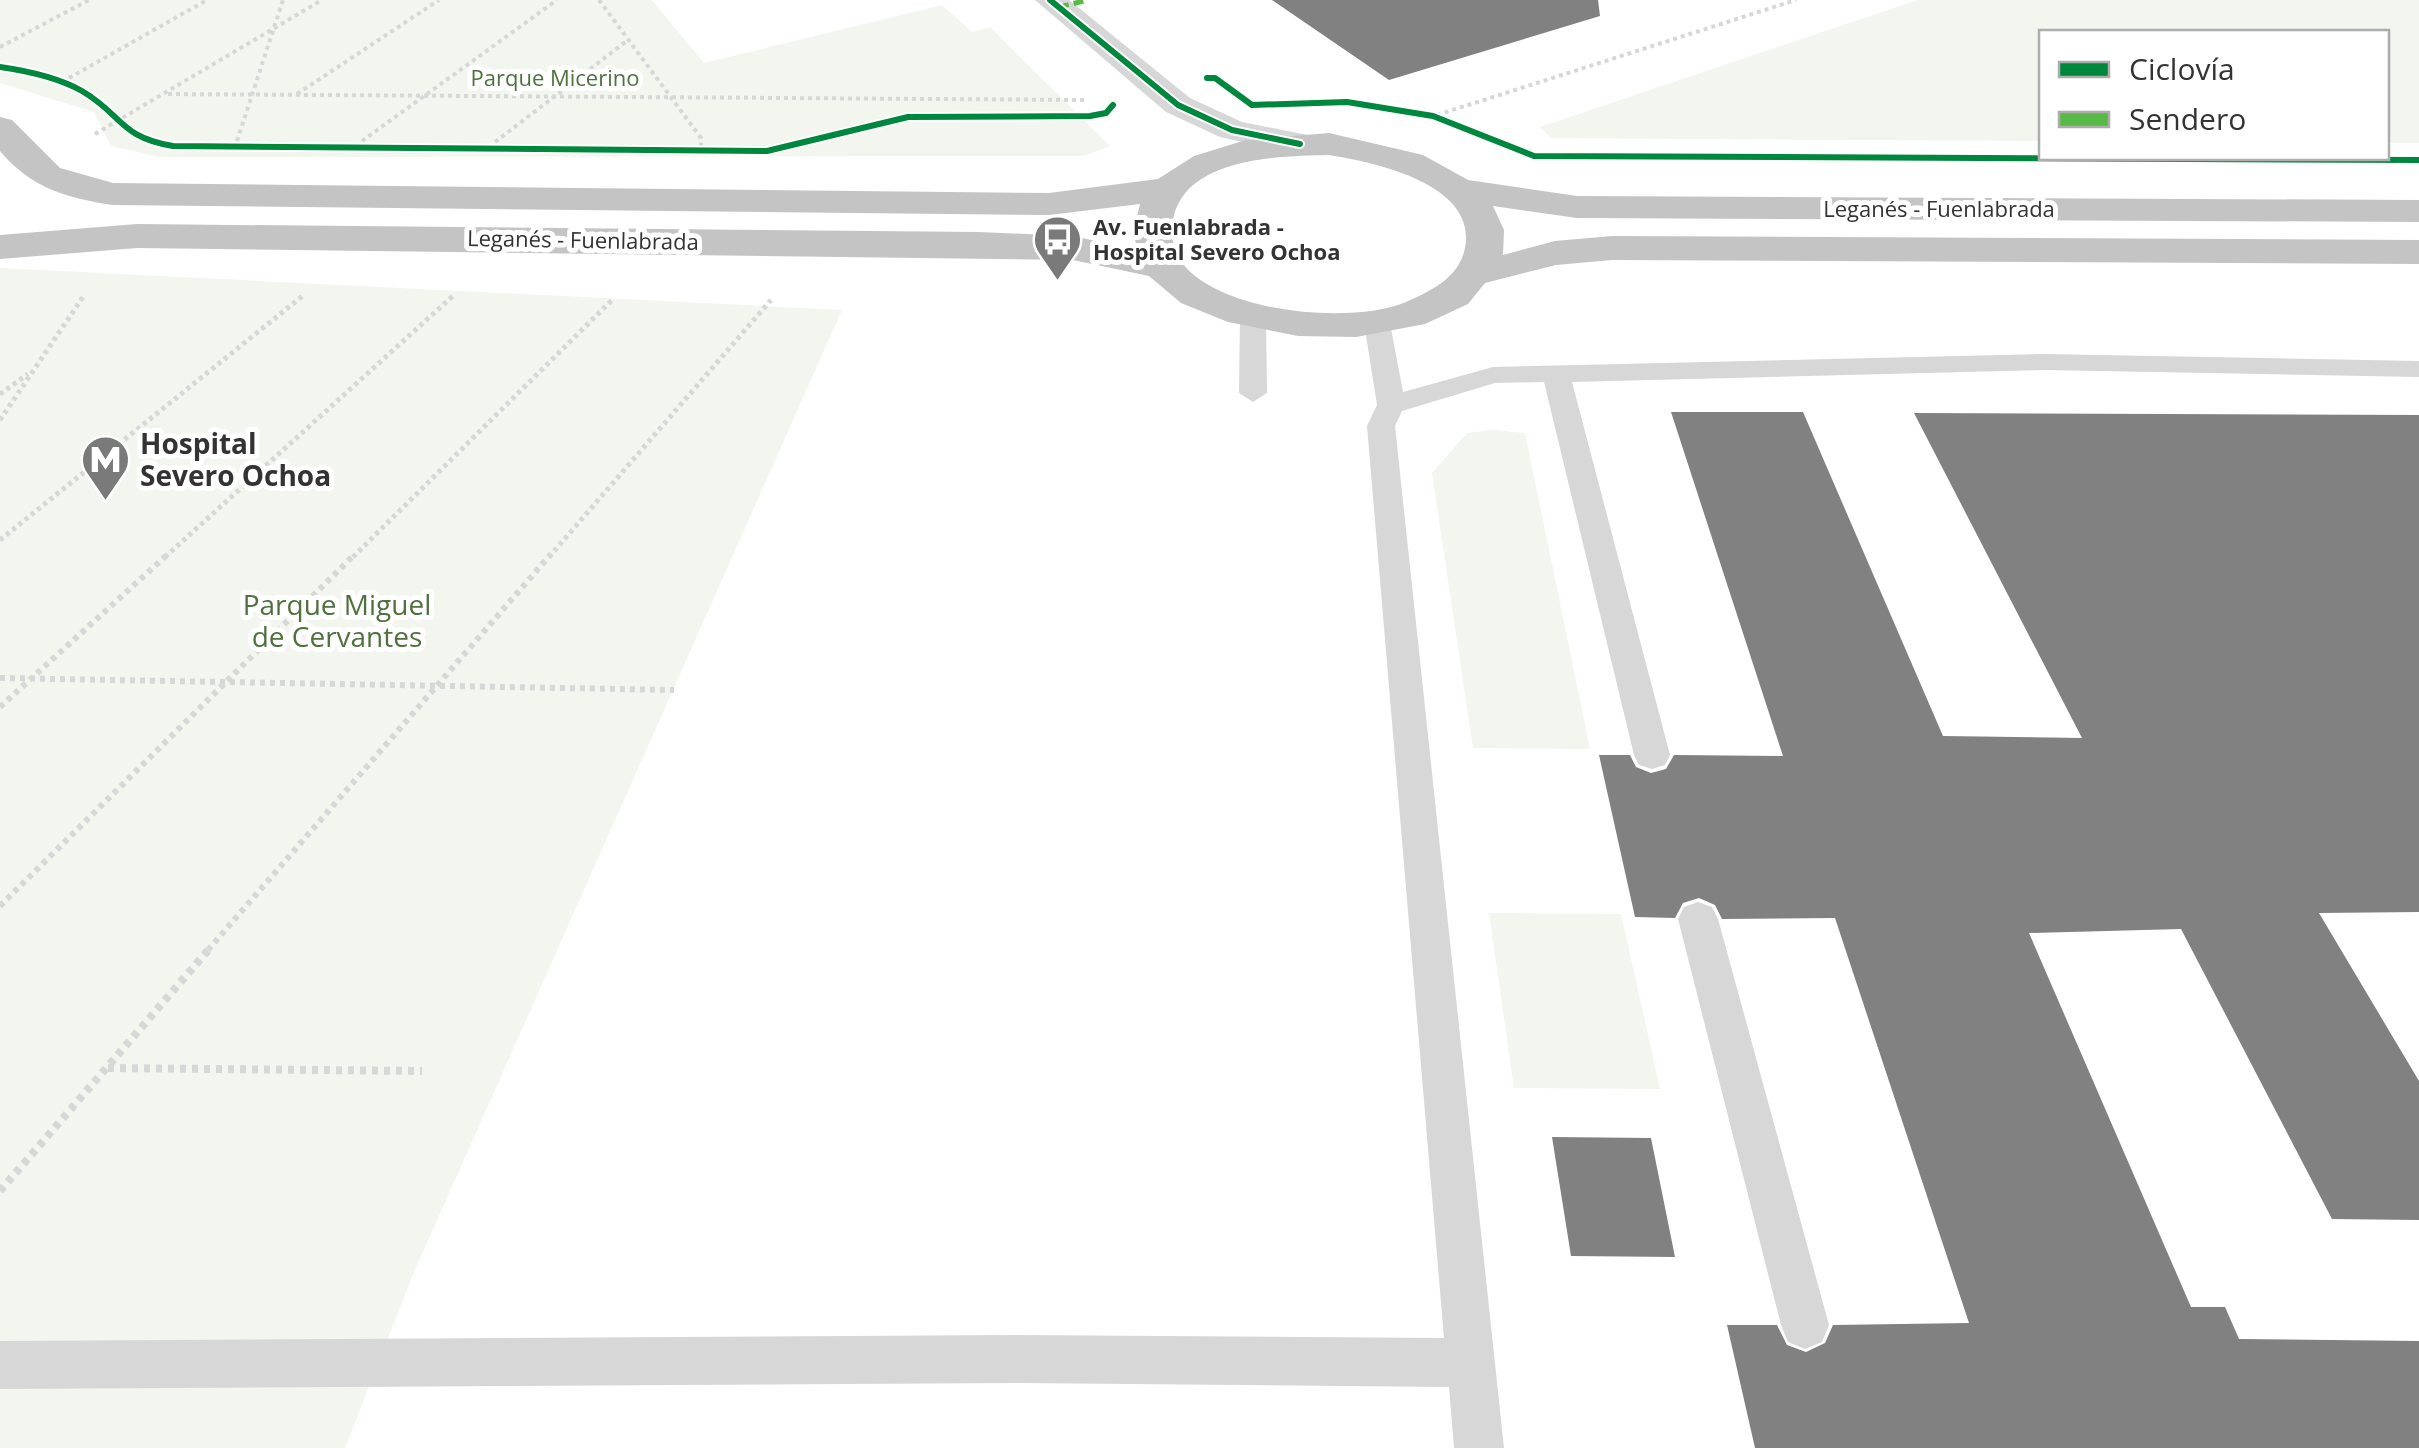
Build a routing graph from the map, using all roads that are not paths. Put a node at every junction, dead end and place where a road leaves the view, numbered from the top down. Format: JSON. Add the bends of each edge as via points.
{"nodes":[{"id":1,"x":1065,"y":2,"type":"edge"},
{"id":2,"x":1178,"y":105,"type":"junction"},
{"id":3,"x":1300,"y":144,"type":"junction"},
{"id":4,"x":9,"y":155,"type":"edge"},
{"id":5,"x":1178,"y":182,"type":"junction"},
{"id":6,"x":1461,"y":190,"type":"junction"},
{"id":7,"x":2419,"y":211,"type":"edge"},
{"id":8,"x":0,"y":248,"type":"edge"},
{"id":9,"x":2419,"y":252,"type":"edge"},
{"id":10,"x":1165,"y":268,"type":"junction"},
{"id":11,"x":1475,"y":274,"type":"junction"},
{"id":12,"x":1252,"y":317,"type":"junction"},
{"id":13,"x":1377,"y":322,"type":"junction"},
{"id":14,"x":2419,"y":369,"type":"edge"},
{"id":15,"x":1556,"y":374,"type":"junction"},
{"id":16,"x":1252,"y":392,"type":"dead end"},
{"id":17,"x":1390,"y":404,"type":"junction"},
{"id":18,"x":1652,"y":754,"type":"dead end"},
{"id":19,"x":1698,"y":918,"type":"dead end"},
{"id":20,"x":1805,"y":1326,"type":"dead end"},
{"id":21,"x":1472,"y":1363,"type":"junction"},
{"id":22,"x":0,"y":1366,"type":"edge"},
{"id":23,"x":1479,"y":1448,"type":"edge"}],
"edges":[{"from":1,"to":2,"type":"street"},
{"from":2,"to":3,"type":"street","via":[[1232,130]]},
{"from":2,"to":5,"type":"street","via":[[1192,150]]},
{"from":3,"to":5,"type":"highway","name":"Leganés - Fuenlabrada","via":[[1230,154]]},
{"from":3,"to":6,"type":"highway","name":"Leganés - Fuenlabrada","via":[[1380,151],[1425,167]]},
{"from":4,"to":5,"type":"highway","name":"Leganés - Fuenlabrada","via":[[71,187],[156,196],[1049,204]]},
{"from":5,"to":10,"type":"highway","via":[[1153,214],[1151,241]]},
{"from":6,"to":7,"type":"highway","name":"Leganés - Fuenlabrada","via":[[1577,206]]},
{"from":6,"to":11,"type":"highway","name":"Leganés - Fuenlabrada","via":[[1482,216],[1487,245]]},
{"from":8,"to":10,"type":"highway","name":"Leganés - Fuenlabrada","via":[[137,236],[979,244],[1073,248]]},
{"from":9,"to":11,"type":"highway","name":"Leganés - Fuenlabrada","via":[[1612,248]]},
{"from":10,"to":12,"type":"highway","name":"Leganés - Fuenlabrada","via":[[1186,288]]},
{"from":11,"to":13,"type":"highway","name":"Leganés - Fuenlabrada","via":[[1418,312]]},
{"from":12,"to":13,"type":"highway","name":"Leganés - Fuenlabrada","via":[[1336,327]]},
{"from":12,"to":16,"type":"lane"},
{"from":13,"to":17,"type":"lane"},
{"from":14,"to":15,"type":"lane","via":[[2045,362]]},
{"from":15,"to":17,"type":"lane","via":[[1492,375]]},
{"from":15,"to":18,"type":"lane"},
{"from":17,"to":21,"type":"lane","via":[[1381,426]]},
{"from":19,"to":20,"type":"lane"},
{"from":21,"to":22,"type":"lane"},
{"from":21,"to":23,"type":"lane"}]}
